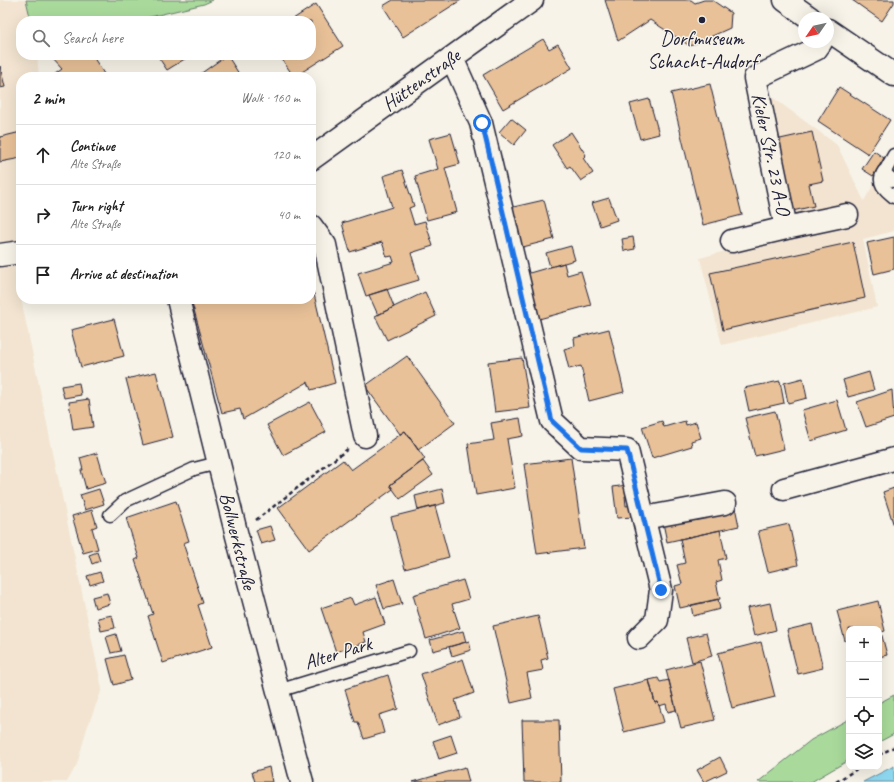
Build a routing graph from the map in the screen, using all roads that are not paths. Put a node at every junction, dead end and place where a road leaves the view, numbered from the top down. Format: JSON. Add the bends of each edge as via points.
{"nodes":[{"id":1,"x":532,"y":0,"type":"edge"},
{"id":2,"x":785,"y":0,"type":"edge"},
{"id":3,"x":802,"y":12,"type":"edge"},
{"id":4,"x":834,"y":38,"type":"edge"},
{"id":5,"x":817,"y":48,"type":"edge"},
{"id":6,"x":452,"y":58,"type":"junction"},
{"id":7,"x":894,"y":76,"type":"edge"},
{"id":8,"x":316,"y":155,"type":"edge"},
{"id":9,"x":893,"y":159,"type":"edge"},
{"id":10,"x":884,"y":171,"type":"junction"},
{"id":11,"x":894,"y":181,"type":"edge"},
{"id":12,"x":894,"y":196,"type":"edge"},
{"id":13,"x":847,"y":215,"type":"dead end"},
{"id":14,"x":786,"y":228,"type":"junction"},
{"id":15,"x":316,"y":233,"type":"edge"},
{"id":16,"x":732,"y":241,"type":"dead end"},
{"id":17,"x":16,"y":253,"type":"edge"},
{"id":18,"x":0,"y":255,"type":"edge"},
{"id":19,"x":179,"y":304,"type":"edge"},
{"id":20,"x":365,"y":436,"type":"road end"},
{"id":21,"x":894,"y":458,"type":"edge"},
{"id":22,"x":218,"y":463,"type":"junction"},
{"id":23,"x":784,"y":489,"type":"dead end"},
{"id":24,"x":725,"y":503,"type":"dead end"},
{"id":25,"x":110,"y":515,"type":"dead end"},
{"id":26,"x":644,"y":518,"type":"junction"},
{"id":27,"x":639,"y":638,"type":"dead end"},
{"id":28,"x":409,"y":651,"type":"dead end"},
{"id":29,"x":278,"y":691,"type":"junction"},
{"id":30,"x":302,"y":782,"type":"edge"}],
"edges":[{"from":1,"to":6,"type":"street","name":"Hüttenstraße"},
{"from":2,"to":3,"type":"street"},
{"from":4,"to":7,"type":"street"},
{"from":5,"to":14,"type":"street","name":"Kieler Str. 23 A-O","via":[[755,78]]},
{"from":6,"to":8,"type":"street","name":"Hüttenstraße"},
{"from":6,"to":26,"type":"street","via":[[482,123],[552,421],[581,448],[627,450]]},
{"from":9,"to":10,"type":"lane"},
{"from":10,"to":11,"type":"lane","via":[[885,176]]},
{"from":10,"to":12,"type":"lane","via":[[881,184]]},
{"from":13,"to":14,"type":"street"},
{"from":14,"to":16,"type":"street","name":"Kieler Str. 23 A-O"},
{"from":15,"to":20,"type":"street","via":[[325,245]]},
{"from":17,"to":18,"type":"street"},
{"from":19,"to":22,"type":"street","name":"Bollwerkstraße"},
{"from":21,"to":23,"type":"street"},
{"from":22,"to":25,"type":"lane","via":[[194,469],[125,501]]},
{"from":22,"to":29,"type":"street","name":"Bollwerkstraße"},
{"from":24,"to":26,"type":"street"},
{"from":26,"to":27,"type":"street","via":[[661,590],[656,620]]},
{"from":28,"to":29,"type":"lane","name":"Alter Park"},
{"from":29,"to":30,"type":"street","name":"Bollwerkstraße"}]}
